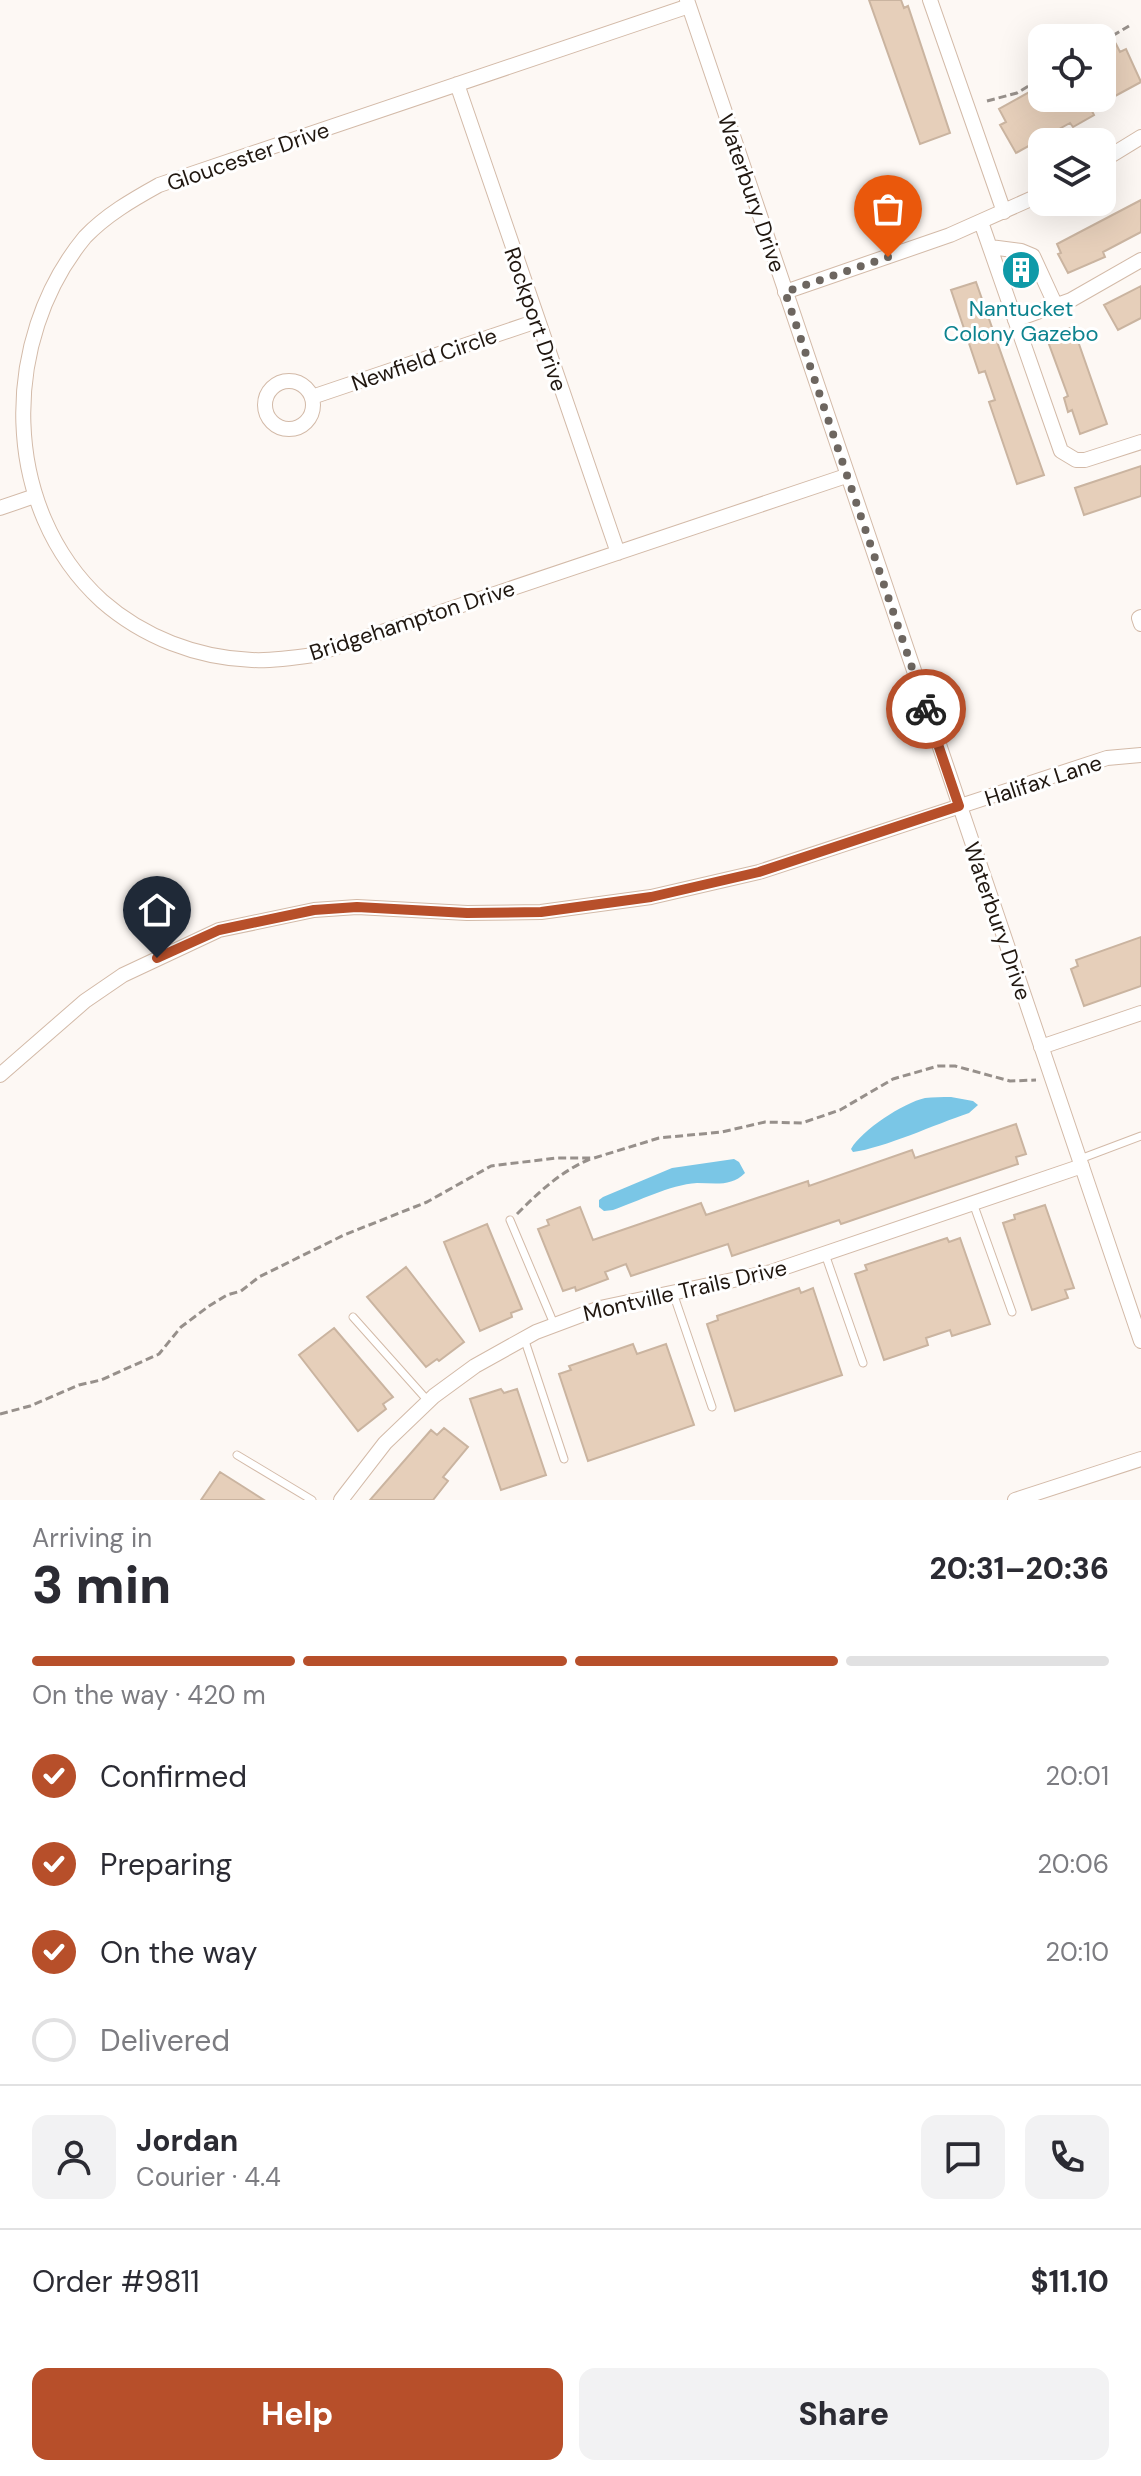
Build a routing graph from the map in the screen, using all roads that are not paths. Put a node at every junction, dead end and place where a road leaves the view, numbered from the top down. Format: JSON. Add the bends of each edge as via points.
{"nodes":[{"id":1,"x":930,"y":0,"type":"edge"},
{"id":2,"x":688,"y":3,"type":"edge"},
{"id":3,"x":457,"y":84,"type":"junction"},
{"id":4,"x":1141,"y":137,"type":"edge"},
{"id":5,"x":1116,"y":152,"type":"edge"},
{"id":6,"x":1028,"y":201,"type":"edge"},
{"id":7,"x":1004,"y":212,"type":"junction"},
{"id":8,"x":981,"y":222,"type":"junction"},
{"id":9,"x":990,"y":247,"type":"junction"},
{"id":10,"x":1141,"y":260,"type":"edge"},
{"id":11,"x":785,"y":292,"type":"junction"},
{"id":12,"x":1056,"y":306,"type":"junction"},
{"id":13,"x":1015,"y":320,"type":"junction"},
{"id":14,"x":537,"y":321,"type":"junction"},
{"id":15,"x":312,"y":397,"type":"dead end"},
{"id":16,"x":1141,"y":442,"type":"edge"},
{"id":17,"x":846,"y":476,"type":"junction"},
{"id":18,"x":29,"y":498,"type":"junction"},
{"id":19,"x":0,"y":508,"type":"edge"},
{"id":20,"x":618,"y":553,"type":"junction"},
{"id":21,"x":1141,"y":755,"type":"edge"},
{"id":22,"x":959,"y":806,"type":"junction"},
{"id":23,"x":1141,"y":1013,"type":"edge"},
{"id":24,"x":1041,"y":1047,"type":"junction"},
{"id":25,"x":0,"y":1075,"type":"edge"},
{"id":26,"x":1141,"y":1136,"type":"edge"},
{"id":27,"x":1081,"y":1163,"type":"junction"},
{"id":28,"x":973,"y":1203,"type":"junction"},
{"id":29,"x":510,"y":1220,"type":"road end"},
{"id":30,"x":825,"y":1254,"type":"junction"},
{"id":31,"x":673,"y":1293,"type":"junction"},
{"id":32,"x":1012,"y":1312,"type":"dead end"},
{"id":33,"x":353,"y":1317,"type":"dead end"},
{"id":34,"x":554,"y":1324,"type":"junction"},
{"id":35,"x":524,"y":1338,"type":"junction"},
{"id":36,"x":1141,"y":1341,"type":"edge"},
{"id":37,"x":863,"y":1363,"type":"dead end"},
{"id":38,"x":428,"y":1401,"type":"junction"},
{"id":39,"x":712,"y":1407,"type":"dead end"},
{"id":40,"x":237,"y":1455,"type":"dead end"},
{"id":41,"x":564,"y":1459,"type":"dead end"},
{"id":42,"x":1141,"y":1459,"type":"edge"},
{"id":43,"x":312,"y":1500,"type":"edge"},
{"id":44,"x":341,"y":1500,"type":"edge"},
{"id":45,"x":1015,"y":1500,"type":"edge"}],
"edges":[{"from":1,"to":7,"type":"street"},
{"from":2,"to":3,"type":"street","name":"Gloucester Drive"},
{"from":2,"to":11,"type":"street","name":"Waterbury Drive"},
{"from":3,"to":14,"type":"street","name":"Rockport Drive"},
{"from":3,"to":18,"type":"street","name":"Gloucester Drive","via":[[159,185],[85,237],[46,289],[16,374],[15,439]]},
{"from":4,"to":5,"type":"street"},
{"from":6,"to":7,"type":"street"},
{"from":7,"to":8,"type":"street"},
{"from":8,"to":9,"type":"street"},
{"from":8,"to":11,"type":"street"},
{"from":9,"to":12,"type":"street","via":[[1033,256]]},
{"from":9,"to":13,"type":"street"},
{"from":10,"to":12,"type":"street"},
{"from":11,"to":17,"type":"street","name":"Waterbury Drive"},
{"from":12,"to":13,"type":"street"},
{"from":13,"to":16,"type":"street","via":[[1061,451],[1085,460]]},
{"from":14,"to":15,"type":"street","name":"Newfield Circle"},
{"from":14,"to":20,"type":"street","name":"Rockport Drive"},
{"from":17,"to":20,"type":"street","name":"Bridgehampton Drive"},
{"from":17,"to":22,"type":"street","name":"Waterbury Drive"},
{"from":18,"to":19,"type":"street"},
{"from":18,"to":20,"type":"street","name":"Bridgehampton Drive","via":[[68,567],[112,610],[178,645],[252,660],[313,655]]},
{"from":21,"to":22,"type":"street","name":"Halifax Lane","via":[[1107,758]]},
{"from":22,"to":24,"type":"street","name":"Waterbury Drive"},
{"from":22,"to":25,"type":"street","name":"Halifax Lane","via":[[759,872],[597,906],[467,913],[357,907],[287,914],[219,930],[123,975]]},
{"from":23,"to":24,"type":"street"},
{"from":24,"to":27,"type":"street","name":"Waterbury Drive"},
{"from":26,"to":27,"type":"lane"},
{"from":27,"to":28,"type":"street","name":"Montville Trails Drive"},
{"from":27,"to":36,"type":"street","name":"Waterbury Drive"},
{"from":28,"to":30,"type":"street","name":"Montville Trails Drive"},
{"from":28,"to":32,"type":"lane"},
{"from":29,"to":34,"type":"lane"},
{"from":30,"to":31,"type":"street","name":"Montville Trails Drive","via":[[771,1272]]},
{"from":30,"to":37,"type":"lane"},
{"from":31,"to":34,"type":"street","name":"Montville Trails Drive"},
{"from":31,"to":39,"type":"lane"},
{"from":33,"to":38,"type":"lane"},
{"from":34,"to":35,"type":"street","name":"Montville Trails Drive"},
{"from":35,"to":38,"type":"street","name":"Montville Trails Drive"},
{"from":35,"to":41,"type":"lane"},
{"from":38,"to":44,"type":"street","name":"Montville Trails Drive","via":[[376,1453]]},
{"from":40,"to":43,"type":"lane"},
{"from":42,"to":45,"type":"street"}]}
